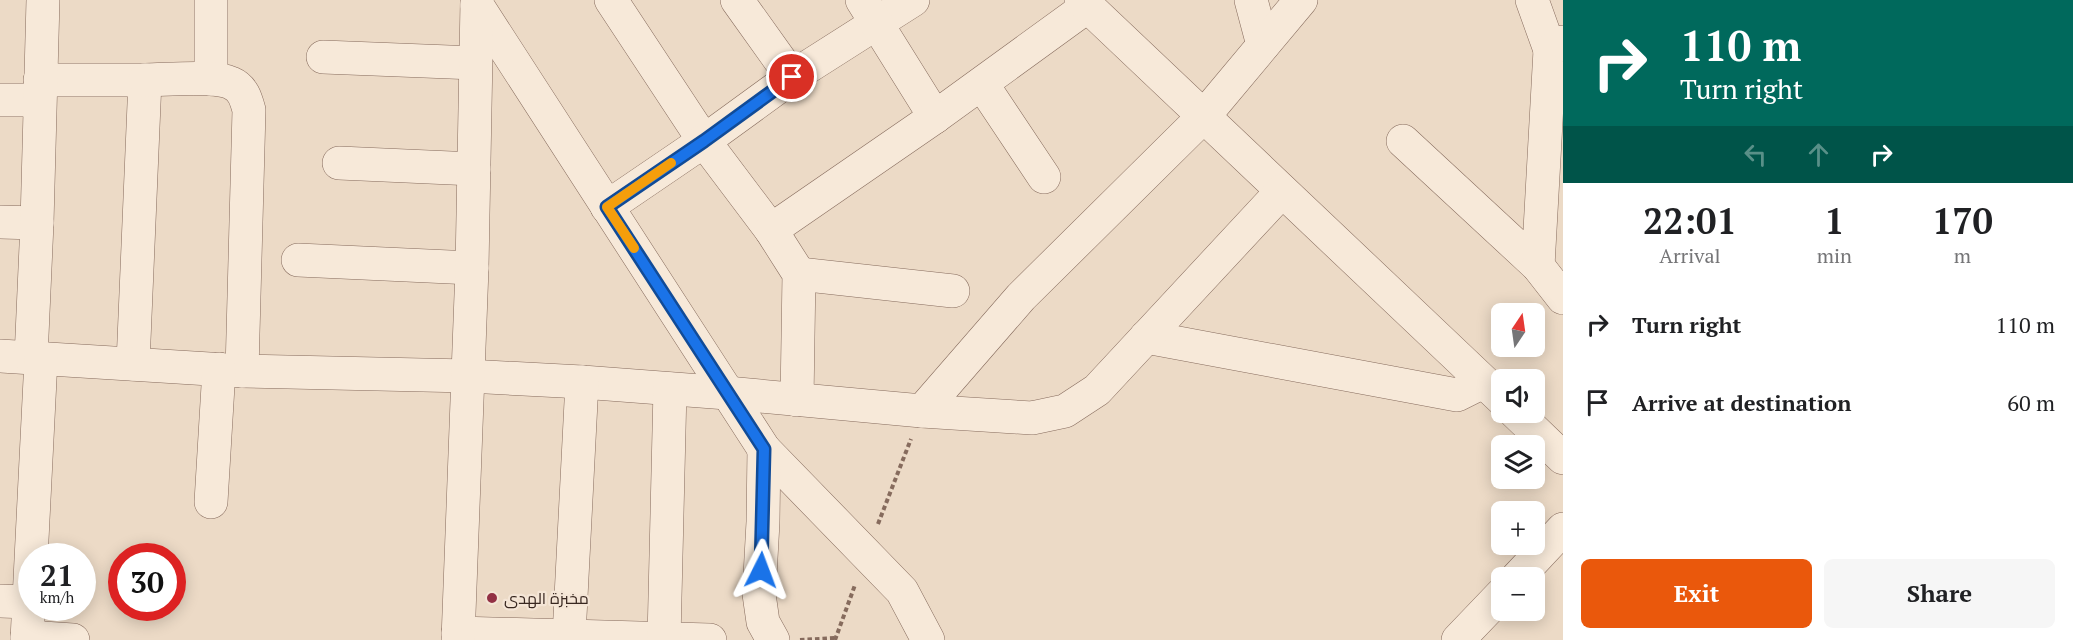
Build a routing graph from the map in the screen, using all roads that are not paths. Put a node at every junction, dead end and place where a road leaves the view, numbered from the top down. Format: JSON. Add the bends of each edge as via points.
{"nodes":[{"id":1,"x":43,"y":0,"type":"edge"},
{"id":2,"x":211,"y":0,"type":"edge"},
{"id":3,"x":611,"y":0,"type":"edge"},
{"id":4,"x":737,"y":0,"type":"edge"},
{"id":5,"x":913,"y":0,"type":"edge"},
{"id":6,"x":1251,"y":0,"type":"edge"},
{"id":7,"x":1300,"y":0,"type":"edge"},
{"id":8,"x":1532,"y":0,"type":"edge"},
{"id":9,"x":477,"y":3,"type":"edge"},
{"id":10,"x":1084,"y":3,"type":"edge"},
{"id":11,"x":869,"y":11,"type":"edge"},
{"id":12,"x":1263,"y":45,"type":"junction"},
{"id":13,"x":1556,"y":46,"type":"edge"},
{"id":14,"x":323,"y":57,"type":"dead end"},
{"id":15,"x":475,"y":63,"type":"junction"},
{"id":16,"x":792,"y":77,"type":"junction"},
{"id":17,"x":211,"y":79,"type":"junction"},
{"id":18,"x":145,"y":80,"type":"junction"},
{"id":19,"x":982,"y":84,"type":"junction"},
{"id":20,"x":40,"y":90,"type":"junction"},
{"id":21,"x":0,"y":100,"type":"edge"},
{"id":22,"x":1204,"y":116,"type":"junction"},
{"id":23,"x":935,"y":117,"type":"junction"},
{"id":24,"x":704,"y":141,"type":"junction"},
{"id":25,"x":1403,"y":141,"type":"dead end"},
{"id":26,"x":339,"y":163,"type":"dead end"},
{"id":27,"x":474,"y":169,"type":"junction"},
{"id":28,"x":1044,"y":177,"type":"dead end"},
{"id":29,"x":1282,"y":191,"type":"junction"},
{"id":30,"x":607,"y":207,"type":"junction"},
{"id":31,"x":0,"y":222,"type":"edge"},
{"id":32,"x":37,"y":223,"type":"junction"},
{"id":33,"x":771,"y":230,"type":"junction"},
{"id":34,"x":298,"y":260,"type":"dead end"},
{"id":35,"x":1538,"y":266,"type":"junction"},
{"id":36,"x":472,"y":268,"type":"junction"},
{"id":37,"x":799,"y":274,"type":"junction"},
{"id":38,"x":953,"y":291,"type":"dead end"},
{"id":39,"x":1563,"y":298,"type":"edge"},
{"id":40,"x":1146,"y":337,"type":"junction"},
{"id":41,"x":24,"y":358,"type":"edge"},
{"id":42,"x":134,"y":364,"type":"junction"},
{"id":43,"x":230,"y":370,"type":"junction"},
{"id":44,"x":468,"y":376,"type":"junction"},
{"id":45,"x":582,"y":382,"type":"junction"},
{"id":46,"x":670,"y":389,"type":"junction"},
{"id":47,"x":1491,"y":389,"type":"edge"},
{"id":48,"x":1491,"y":390,"type":"edge"},
{"id":49,"x":727,"y":393,"type":"junction"},
{"id":50,"x":796,"y":400,"type":"junction"},
{"id":51,"x":922,"y":411,"type":"junction"},
{"id":52,"x":1526,"y":423,"type":"edge"},
{"id":53,"x":764,"y":449,"type":"junction"},
{"id":54,"x":1563,"y":458,"type":"edge"},
{"id":55,"x":210,"y":502,"type":"dead end"},
{"id":56,"x":1563,"y":529,"type":"edge"},
{"id":57,"x":1527,"y":567,"type":"edge"},
{"id":58,"x":14,"y":601,"type":"edge"},
{"id":59,"x":1491,"y":606,"type":"edge"},
{"id":60,"x":458,"y":637,"type":"edge"},
{"id":61,"x":27,"y":638,"type":"edge"},
{"id":62,"x":569,"y":638,"type":"edge"},
{"id":63,"x":664,"y":639,"type":"edge"},
{"id":64,"x":73,"y":640,"type":"edge"},
{"id":65,"x":711,"y":640,"type":"edge"},
{"id":66,"x":773,"y":640,"type":"edge"},
{"id":67,"x":928,"y":640,"type":"edge"},
{"id":68,"x":1458,"y":640,"type":"edge"}],
"edges":[{"from":1,"to":20,"type":"street"},
{"from":2,"to":17,"type":"street"},
{"from":3,"to":24,"type":"street"},
{"from":4,"to":16,"type":"street"},
{"from":5,"to":11,"type":"street"},
{"from":6,"to":12,"type":"street"},
{"from":7,"to":12,"type":"street"},
{"from":8,"to":13,"type":"street"},
{"from":9,"to":15,"type":"street"},
{"from":9,"to":30,"type":"street"},
{"from":10,"to":19,"type":"street"},
{"from":10,"to":22,"type":"street"},
{"from":11,"to":16,"type":"street"},
{"from":11,"to":23,"type":"street"},
{"from":12,"to":22,"type":"street"},
{"from":13,"to":35,"type":"street"},
{"from":14,"to":15,"type":"street"},
{"from":15,"to":27,"type":"street"},
{"from":16,"to":24,"type":"street"},
{"from":17,"to":18,"type":"street"},
{"from":17,"to":43,"type":"street","via":[[231,83],[240,90],[249,110]]},
{"from":18,"to":20,"type":"street"},
{"from":18,"to":42,"type":"street"},
{"from":19,"to":23,"type":"street"},
{"from":19,"to":28,"type":"street"},
{"from":20,"to":21,"type":"street"},
{"from":20,"to":32,"type":"street"},
{"from":22,"to":29,"type":"street"},
{"from":22,"to":51,"type":"street","via":[[1021,297]]},
{"from":23,"to":33,"type":"street"},
{"from":24,"to":30,"type":"street"},
{"from":24,"to":33,"type":"street"},
{"from":25,"to":35,"type":"street"},
{"from":26,"to":27,"type":"street"},
{"from":27,"to":36,"type":"street"},
{"from":29,"to":40,"type":"street"},
{"from":29,"to":47,"type":"street"},
{"from":30,"to":49,"type":"street"},
{"from":31,"to":32,"type":"street"},
{"from":32,"to":41,"type":"street"},
{"from":33,"to":37,"type":"street"},
{"from":34,"to":36,"type":"street"},
{"from":35,"to":39,"type":"street"},
{"from":36,"to":44,"type":"street"},
{"from":37,"to":38,"type":"street"},
{"from":37,"to":50,"type":"street"},
{"from":40,"to":48,"type":"street","via":[[1457,395]]},
{"from":40,"to":51,"type":"street","via":[[1097,390],[1065,411],[1032,418]]},
{"from":41,"to":42,"type":"street"},
{"from":41,"to":58,"type":"street"},
{"from":42,"to":43,"type":"street"},
{"from":43,"to":44,"type":"street"},
{"from":43,"to":55,"type":"street"},
{"from":44,"to":45,"type":"street"},
{"from":44,"to":60,"type":"street"},
{"from":45,"to":46,"type":"street"},
{"from":45,"to":62,"type":"street"},
{"from":46,"to":49,"type":"street"},
{"from":46,"to":63,"type":"street"},
{"from":49,"to":50,"type":"street"},
{"from":49,"to":53,"type":"street"},
{"from":50,"to":51,"type":"street"},
{"from":52,"to":54,"type":"street"},
{"from":53,"to":66,"type":"street","via":[[759,594],[763,622]]},
{"from":53,"to":67,"type":"street","via":[[902,591]]},
{"from":56,"to":57,"type":"street"},
{"from":58,"to":61,"type":"street"},
{"from":59,"to":68,"type":"street"},
{"from":60,"to":62,"type":"street"},
{"from":61,"to":64,"type":"street"},
{"from":62,"to":63,"type":"street"},
{"from":63,"to":65,"type":"street"}]}
